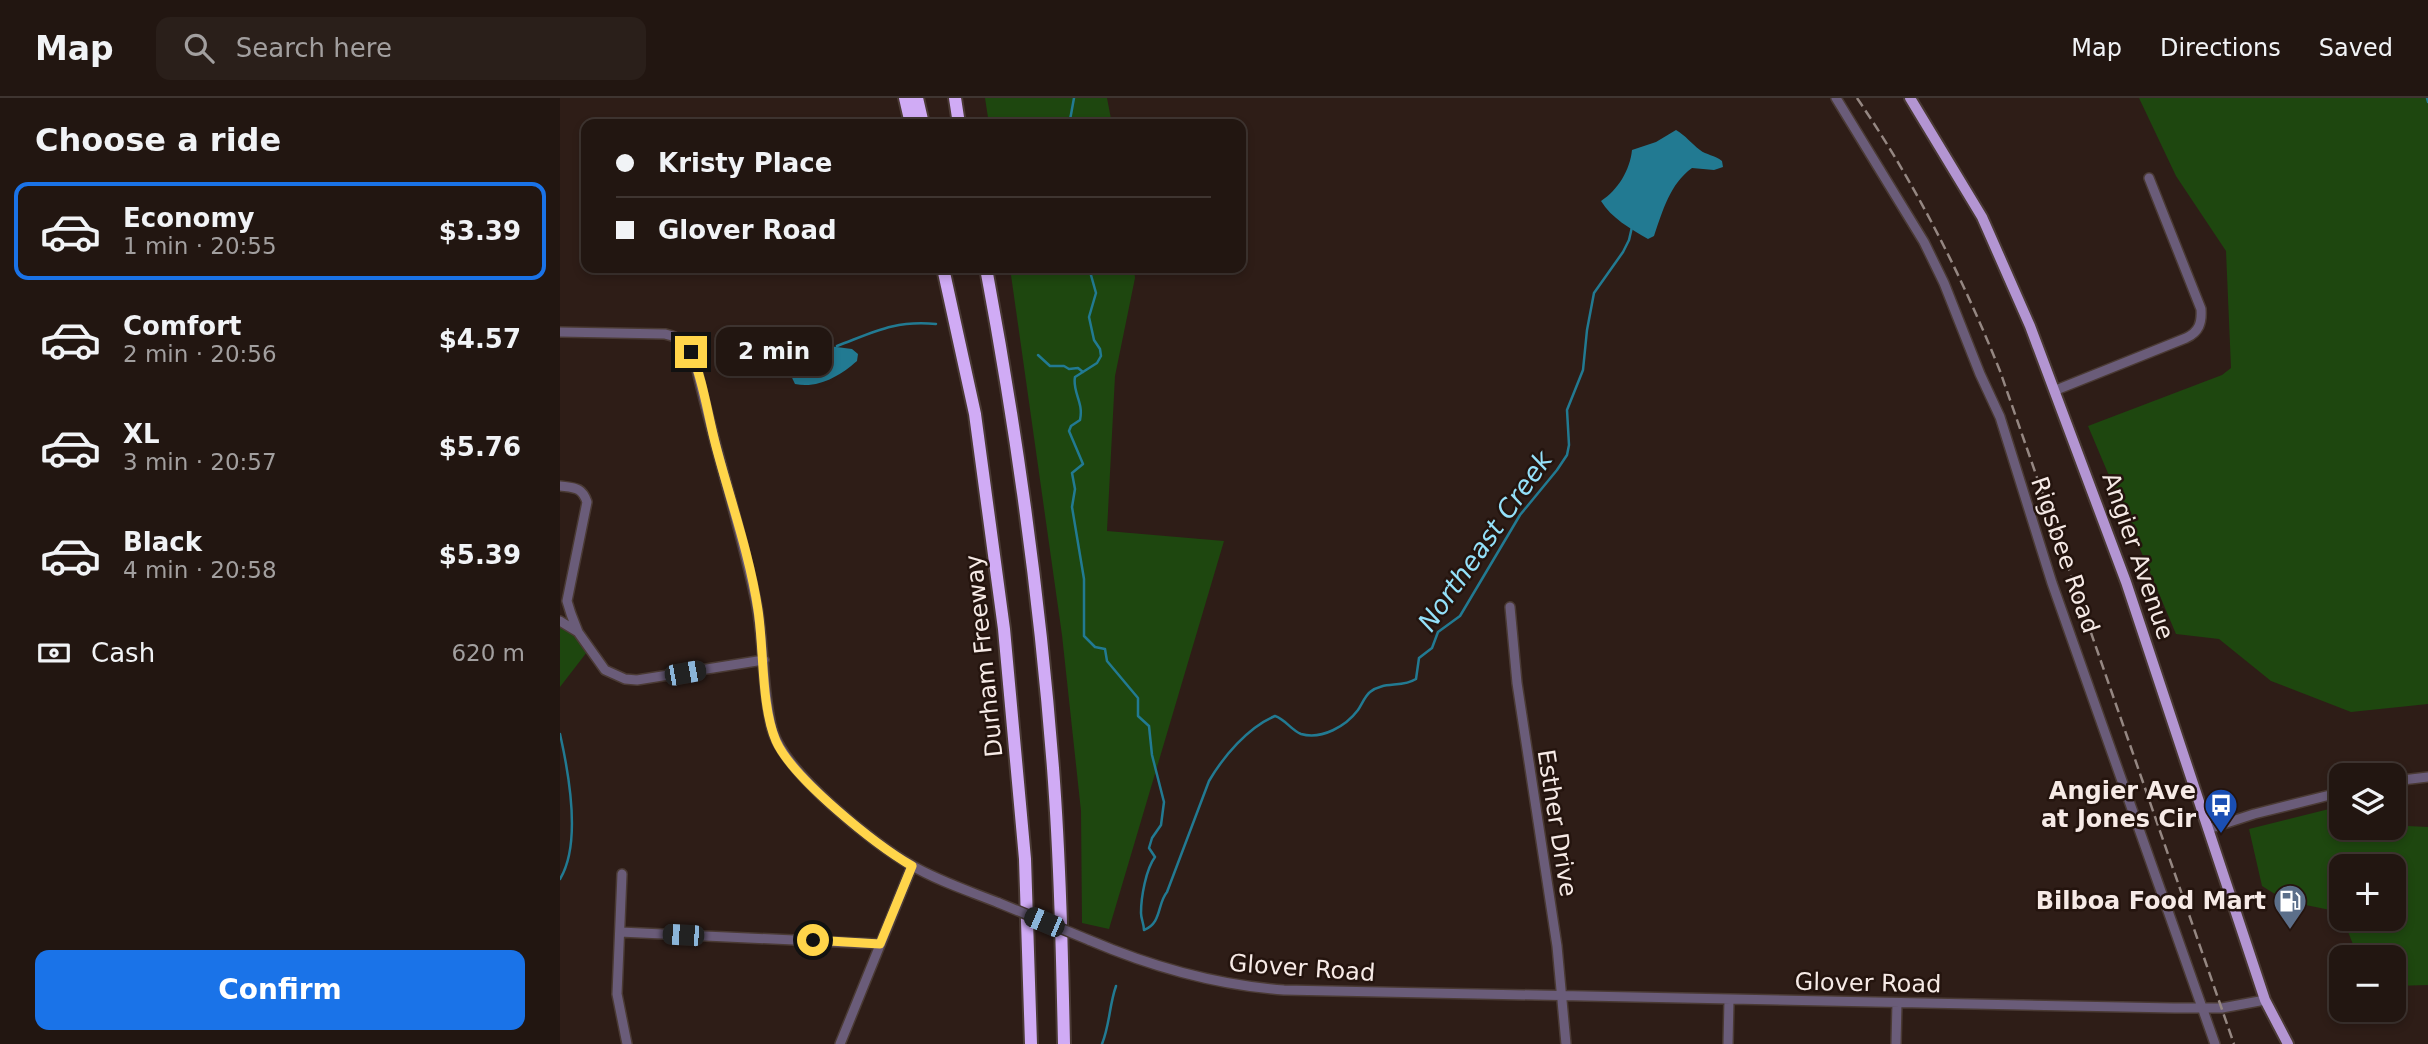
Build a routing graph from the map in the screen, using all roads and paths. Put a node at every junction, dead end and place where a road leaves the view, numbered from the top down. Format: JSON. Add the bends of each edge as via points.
{"nodes":[{"id":1,"x":905,"y":98,"type":"edge"},
{"id":2,"x":917,"y":98,"type":"edge"},
{"id":3,"x":955,"y":98,"type":"edge"},
{"id":4,"x":1836,"y":98,"type":"edge"},
{"id":5,"x":1910,"y":98,"type":"edge"},
{"id":6,"x":910,"y":119,"type":"edge"},
{"id":7,"x":922,"y":119,"type":"edge"},
{"id":8,"x":959,"y":119,"type":"edge"},
{"id":9,"x":2149,"y":178,"type":"dead end"},
{"id":10,"x":944,"y":273,"type":"edge"},
{"id":11,"x":953,"y":273,"type":"edge"},
{"id":12,"x":987,"y":273,"type":"edge"},
{"id":13,"x":560,"y":332,"type":"edge"},
{"id":14,"x":2056,"y":390,"type":"junction"},
{"id":15,"x":975,"y":414,"type":"junction"},
{"id":16,"x":560,"y":486,"type":"edge"},
{"id":17,"x":567,"y":601,"type":"junction"},
{"id":18,"x":1510,"y":607,"type":"dead end"},
{"id":19,"x":560,"y":610,"type":"edge"},
{"id":20,"x":560,"y":621,"type":"edge"},
{"id":21,"x":578,"y":632,"type":"junction"},
{"id":22,"x":764,"y":660,"type":"junction"},
{"id":23,"x":2428,"y":777,"type":"edge"},
{"id":24,"x":2406,"y":780,"type":"edge"},
{"id":25,"x":2329,"y":795,"type":"edge"},
{"id":26,"x":2208,"y":829,"type":"junction"},
{"id":27,"x":912,"y":866,"type":"junction"},
{"id":28,"x":622,"y":874,"type":"dead end"},
{"id":29,"x":620,"y":932,"type":"junction"},
{"id":30,"x":880,"y":944,"type":"junction"},
{"id":31,"x":1562,"y":996,"type":"junction"},
{"id":32,"x":1729,"y":1000,"type":"junction"},
{"id":33,"x":2265,"y":1000,"type":"junction"},
{"id":34,"x":1897,"y":1003,"type":"junction"},
{"id":35,"x":2203,"y":1009,"type":"junction"},
{"id":36,"x":627,"y":1044,"type":"edge"},
{"id":37,"x":840,"y":1044,"type":"edge"},
{"id":38,"x":1031,"y":1044,"type":"edge"},
{"id":39,"x":1064,"y":1044,"type":"edge"},
{"id":40,"x":1566,"y":1044,"type":"edge"},
{"id":41,"x":1728,"y":1044,"type":"edge"},
{"id":42,"x":1896,"y":1044,"type":"edge"},
{"id":43,"x":2216,"y":1044,"type":"edge"},
{"id":44,"x":2288,"y":1044,"type":"edge"}],
"edges":[{"from":1,"to":6,"type":"highway"},
{"from":2,"to":7,"type":"highway"},
{"from":3,"to":8,"type":"highway"},
{"from":4,"to":35,"type":"street","name":"Rigsbee Road","via":[[1924,242],[2000,417],[2052,583]]},
{"from":5,"to":14,"type":"main road","name":"Angier Avenue","via":[[1992,236]]},
{"from":9,"to":14,"type":"street","via":[[2201,309],[2198,331]]},
{"from":10,"to":15,"type":"highway","name":"Durham Freeway"},
{"from":11,"to":15,"type":"highway"},
{"from":12,"to":39,"type":"highway","via":[[1012,409],[1041,637],[1057,842]]},
{"from":13,"to":22,"type":"street","name":"Glover Road","via":[[665,334],[687,347],[752,581]]},
{"from":14,"to":26,"type":"main road","name":"Angier Avenue"},
{"from":15,"to":38,"type":"highway","name":"Durham Freeway","via":[[1011,700],[1025,859]]},
{"from":16,"to":17,"type":"street","via":[[584,493],[587,502]]},
{"from":17,"to":19,"type":"street"},
{"from":17,"to":21,"type":"street"},
{"from":18,"to":31,"type":"street","name":"Esther Drive"},
{"from":20,"to":21,"type":"street"},
{"from":21,"to":22,"type":"street","via":[[605,670],[625,679]]},
{"from":22,"to":27,"type":"street","name":"Glover Road","via":[[772,729],[796,770],[859,829]]},
{"from":23,"to":24,"type":"street"},
{"from":25,"to":26,"type":"street"},
{"from":26,"to":33,"type":"main road","name":"Angier Avenue"},
{"from":27,"to":30,"type":"street"},
{"from":27,"to":31,"type":"street","name":"Glover Road","bridge":true,"via":[[1089,940],[1175,972],[1219,982],[1262,989]]},
{"from":28,"to":29,"type":"street"},
{"from":29,"to":30,"type":"street"},
{"from":29,"to":36,"type":"street","via":[[618,1004]]},
{"from":30,"to":37,"type":"street"},
{"from":31,"to":32,"type":"street","name":"Glover Road"},
{"from":31,"to":40,"type":"street","name":"Esther Drive"},
{"from":32,"to":34,"type":"street","name":"Glover Road"},
{"from":32,"to":41,"type":"street"},
{"from":33,"to":35,"type":"street","name":"Glover Road"},
{"from":33,"to":44,"type":"main road","name":"Angier Avenue"},
{"from":34,"to":35,"type":"street","name":"Glover Road"},
{"from":34,"to":42,"type":"street"},
{"from":35,"to":43,"type":"street","name":"Rigsbee Road"}]}
